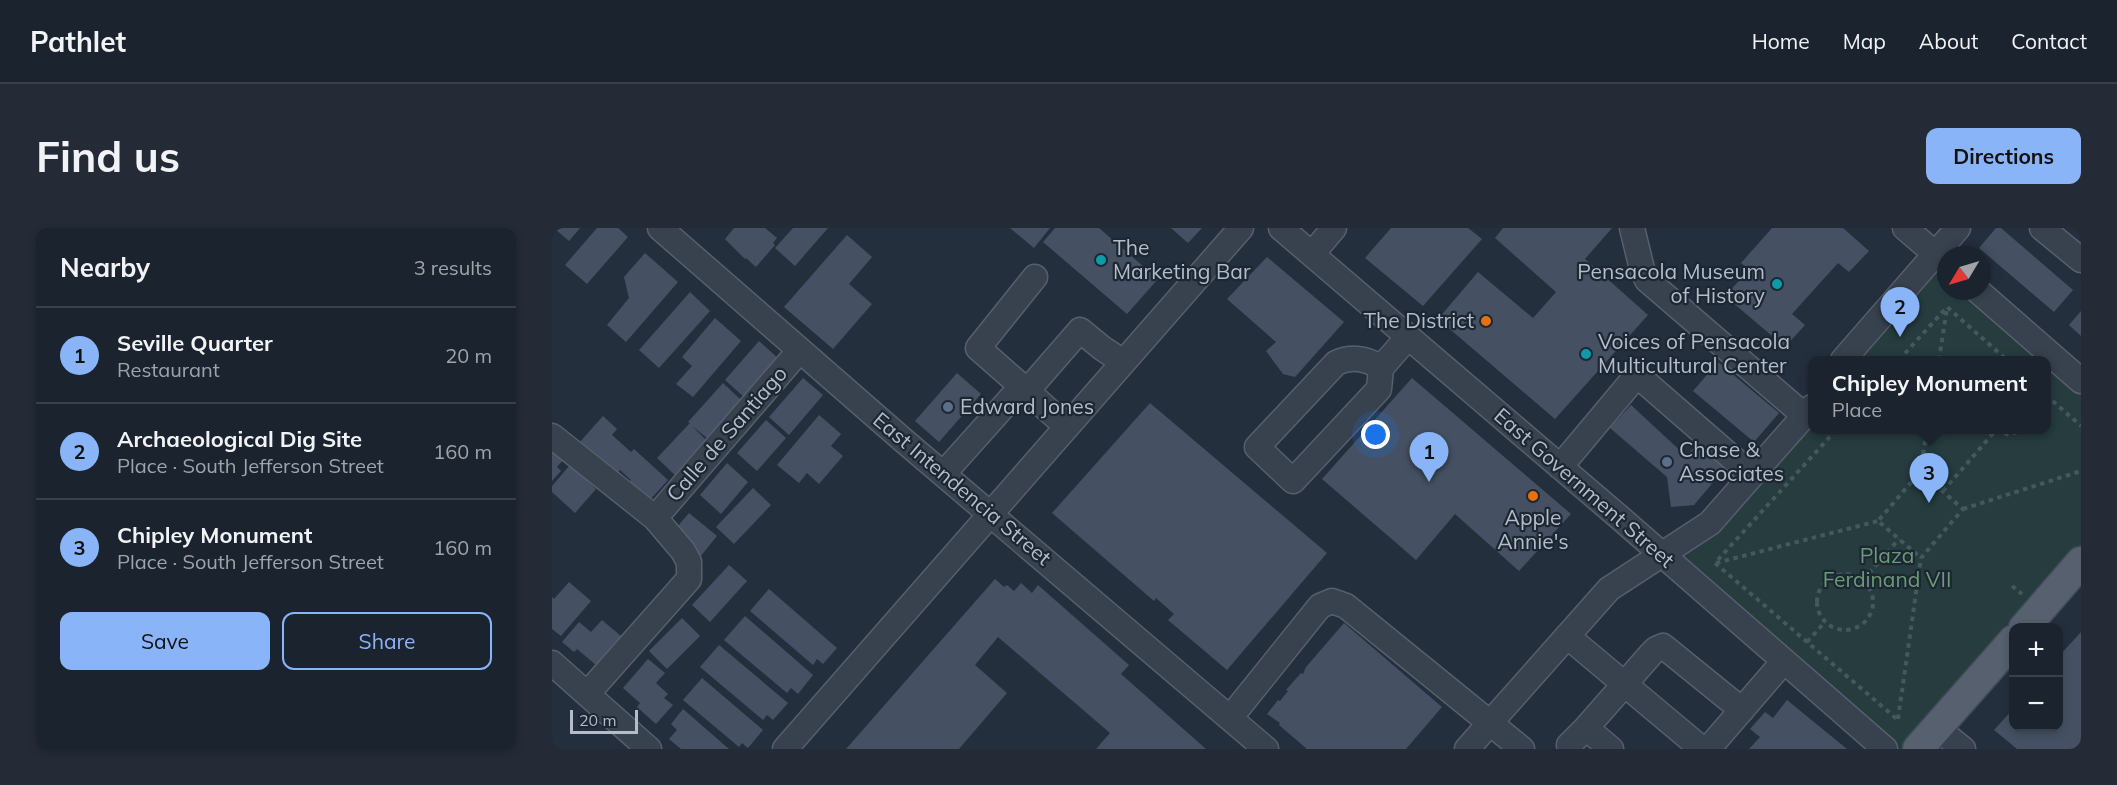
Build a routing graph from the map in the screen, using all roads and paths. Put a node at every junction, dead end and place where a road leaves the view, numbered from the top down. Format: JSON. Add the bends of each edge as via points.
{"nodes":[{"id":1,"x":660,"y":228,"type":"edge"},
{"id":2,"x":1241,"y":228,"type":"edge"},
{"id":3,"x":1281,"y":228,"type":"edge"},
{"id":4,"x":1334,"y":228,"type":"edge"},
{"id":5,"x":1632,"y":228,"type":"edge"},
{"id":6,"x":1905,"y":228,"type":"edge"},
{"id":7,"x":1958,"y":228,"type":"edge"},
{"id":8,"x":2042,"y":228,"type":"edge"},
{"id":9,"x":1948,"y":246,"type":"edge"},
{"id":10,"x":1312,"y":254,"type":"junction"},
{"id":11,"x":1937,"y":256,"type":"edge"},
{"id":12,"x":2081,"y":260,"type":"edge"},
{"id":13,"x":1937,"y":263,"type":"edge"},
{"id":14,"x":1035,"y":277,"type":"dead end"},
{"id":15,"x":1988,"y":300,"type":"edge"},
{"id":16,"x":1947,"y":307,"type":"junction"},
{"id":17,"x":1408,"y":337,"type":"junction"},
{"id":18,"x":800,"y":350,"type":"junction"},
{"id":19,"x":1847,"y":356,"type":"edge"},
{"id":20,"x":1903,"y":356,"type":"edge"},
{"id":21,"x":1940,"y":356,"type":"edge"},
{"id":22,"x":2002,"y":356,"type":"edge"},
{"id":23,"x":1123,"y":362,"type":"junction"},
{"id":24,"x":1381,"y":368,"type":"junction"},
{"id":25,"x":2081,"y":381,"type":"edge"},
{"id":26,"x":1024,"y":389,"type":"junction"},
{"id":27,"x":2051,"y":399,"type":"edge"},
{"id":28,"x":1808,"y":411,"type":"edge"},
{"id":29,"x":2081,"y":426,"type":"edge"},
{"id":30,"x":1066,"y":427,"type":"junction"},
{"id":31,"x":1831,"y":434,"type":"edge"},
{"id":32,"x":1926,"y":434,"type":"edge"},
{"id":33,"x":1992,"y":434,"type":"edge"},
{"id":34,"x":552,"y":436,"type":"edge"},
{"id":35,"x":1560,"y":467,"type":"junction"},
{"id":36,"x":2081,"y":471,"type":"edge"},
{"id":37,"x":1920,"y":472,"type":"junction"},
{"id":38,"x":944,"y":473,"type":"junction"},
{"id":39,"x":1752,"y":476,"type":"junction"},
{"id":40,"x":1942,"y":491,"type":"junction"},
{"id":41,"x":1963,"y":509,"type":"junction"},
{"id":42,"x":991,"y":513,"type":"junction"},
{"id":43,"x":655,"y":518,"type":"junction"},
{"id":44,"x":1878,"y":521,"type":"junction"},
{"id":45,"x":1899,"y":539,"type":"junction"},
{"id":46,"x":1660,"y":554,"type":"junction"},
{"id":47,"x":1921,"y":558,"type":"junction"},
{"id":48,"x":2081,"y":562,"type":"edge"},
{"id":49,"x":1715,"y":563,"type":"junction"},
{"id":50,"x":1863,"y":580,"type":"junction"},
{"id":51,"x":1825,"y":622,"type":"junction"},
{"id":52,"x":2028,"y":623,"type":"edge"},
{"id":53,"x":1567,"y":636,"type":"junction"},
{"id":54,"x":1807,"y":642,"type":"junction"},
{"id":55,"x":2009,"y":644,"type":"edge"},
{"id":56,"x":1784,"y":662,"type":"junction"},
{"id":57,"x":552,"y":663,"type":"edge"},
{"id":58,"x":1625,"y":684,"type":"junction"},
{"id":59,"x":588,"y":693,"type":"junction"},
{"id":60,"x":1742,"y":710,"type":"junction"},
{"id":61,"x":1230,"y":718,"type":"junction"},
{"id":62,"x":1490,"y":723,"type":"junction"},
{"id":63,"x":1586,"y":728,"type":"junction"},
{"id":64,"x":1927,"y":738,"type":"edge"},
{"id":65,"x":1569,"y":746,"type":"dead end"},
{"id":66,"x":649,"y":749,"type":"edge"},
{"id":67,"x":785,"y":749,"type":"edge"},
{"id":68,"x":1266,"y":749,"type":"edge"},
{"id":69,"x":1467,"y":749,"type":"edge"},
{"id":70,"x":1522,"y":749,"type":"edge"},
{"id":71,"x":1611,"y":749,"type":"edge"},
{"id":72,"x":1702,"y":749,"type":"edge"},
{"id":73,"x":1708,"y":749,"type":"edge"},
{"id":74,"x":1886,"y":749,"type":"edge"},
{"id":75,"x":1963,"y":749,"type":"edge"}],
"edges":[{"from":1,"to":18,"type":"street","name":"East Intendencia Street"},
{"from":2,"to":23,"type":"street"},
{"from":3,"to":10,"type":"street","name":"East Government Street"},
{"from":4,"to":10,"type":"street"},
{"from":5,"to":28,"type":"street","via":[[1647,280]]},
{"from":6,"to":11,"type":"street"},
{"from":7,"to":9,"type":"street"},
{"from":8,"to":12,"type":"street"},
{"from":10,"to":17,"type":"street","name":"East Government Street"},
{"from":13,"to":19,"type":"street"},
{"from":14,"to":26,"type":"street","via":[[978,348]]},
{"from":15,"to":25,"type":"street"},
{"from":16,"to":20,"type":"path"},
{"from":16,"to":21,"type":"path"},
{"from":16,"to":22,"type":"path"},
{"from":17,"to":24,"type":"street"},
{"from":17,"to":35,"type":"street","name":"East Government Street"},
{"from":18,"to":38,"type":"street","name":"East Intendencia Street"},
{"from":18,"to":43,"type":"street","name":"Calle de Santiago"},
{"from":23,"to":26,"type":"street","via":[[1080,330]]},
{"from":23,"to":30,"type":"street"},
{"from":24,"to":24,"type":"street","via":[[1379,389],[1293,482],[1257,447],[1336,363],[1358,359]]},
{"from":26,"to":30,"type":"street"},
{"from":26,"to":38,"type":"street"},
{"from":27,"to":29,"type":"path"},
{"from":28,"to":39,"type":"street"},
{"from":30,"to":42,"type":"street"},
{"from":31,"to":49,"type":"path"},
{"from":32,"to":37,"type":"path"},
{"from":33,"to":40,"type":"path"},
{"from":34,"to":43,"type":"street"},
{"from":35,"to":39,"type":"street","via":[[1638,375]]},
{"from":35,"to":46,"type":"street","name":"East Government Street"},
{"from":36,"to":41,"type":"path"},
{"from":37,"to":40,"type":"path"},
{"from":37,"to":44,"type":"path"},
{"from":38,"to":42,"type":"street","name":"East Intendencia Street"},
{"from":39,"to":46,"type":"street","via":[[1710,523]]},
{"from":40,"to":41,"type":"path"},
{"from":41,"to":47,"type":"path"},
{"from":42,"to":61,"type":"street","name":"East Intendencia Street"},
{"from":42,"to":67,"type":"street"},
{"from":43,"to":59,"type":"street","via":[[683,551],[689,562],[689,579]]},
{"from":44,"to":45,"type":"path"},
{"from":44,"to":49,"type":"path"},
{"from":45,"to":47,"type":"path"},
{"from":45,"to":50,"type":"path"},
{"from":46,"to":53,"type":"street","via":[[1609,589]]},
{"from":46,"to":56,"type":"street","name":"East Government Street"},
{"from":47,"to":54,"type":"path","via":[[1898,720]]},
{"from":48,"to":52,"type":"main road"},
{"from":49,"to":54,"type":"path"},
{"from":50,"to":51,"type":"path","via":[[1845,573],[1827,580],[1817,596]]},
{"from":50,"to":51,"type":"path","via":[[1874,604],[1866,621],[1859,627],[1842,630]]},
{"from":51,"to":54,"type":"path"},
{"from":53,"to":58,"type":"street"},
{"from":53,"to":62,"type":"street"},
{"from":55,"to":64,"type":"main road"},
{"from":56,"to":60,"type":"street"},
{"from":56,"to":74,"type":"street","name":"East Government Street"},
{"from":57,"to":59,"type":"street"},
{"from":58,"to":60,"type":"street","via":[[1663,646]]},
{"from":58,"to":63,"type":"street"},
{"from":58,"to":72,"type":"street"},
{"from":59,"to":66,"type":"street"},
{"from":60,"to":73,"type":"street"},
{"from":61,"to":62,"type":"street","via":[[1320,606],[1332,601],[1346,606]]},
{"from":61,"to":68,"type":"street","name":"East Intendencia Street"},
{"from":62,"to":69,"type":"street"},
{"from":62,"to":70,"type":"street"},
{"from":63,"to":65,"type":"street"},
{"from":63,"to":71,"type":"street"},
{"from":64,"to":75,"type":"street"}]}
